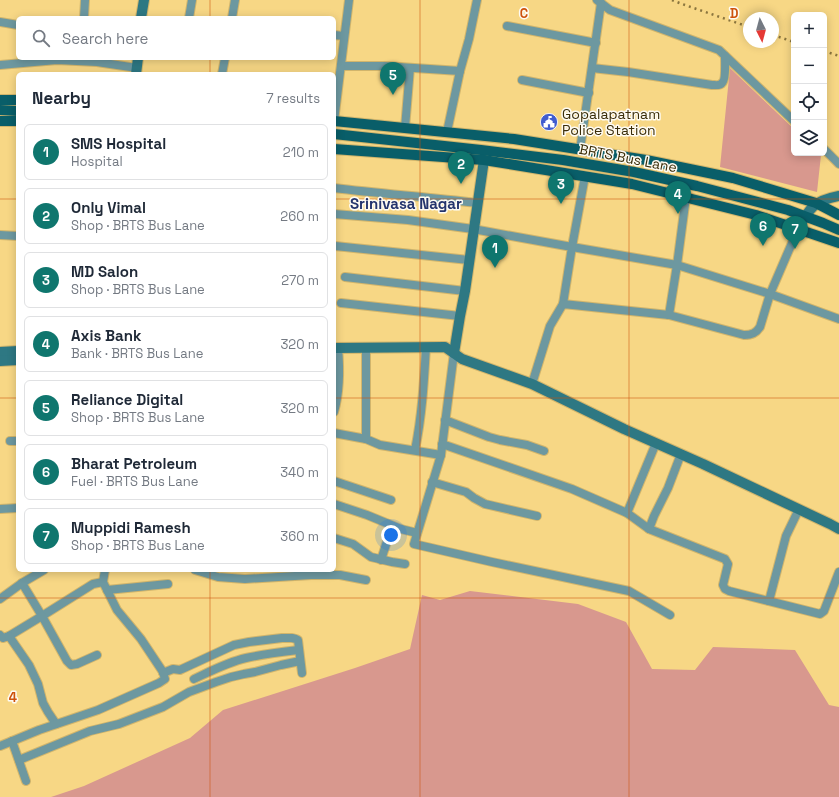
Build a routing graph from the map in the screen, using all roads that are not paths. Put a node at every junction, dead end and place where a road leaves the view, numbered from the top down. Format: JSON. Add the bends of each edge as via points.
{"nodes":[{"id":1,"x":85,"y":0,"type":"edge"},
{"id":2,"x":144,"y":0,"type":"edge"},
{"id":3,"x":192,"y":0,"type":"edge"},
{"id":4,"x":235,"y":0,"type":"edge"},
{"id":5,"x":349,"y":0,"type":"edge"},
{"id":6,"x":477,"y":0,"type":"edge"},
{"id":7,"x":599,"y":2,"type":"edge"},
{"id":8,"x":84,"y":16,"type":"edge"},
{"id":9,"x":141,"y":16,"type":"edge"},
{"id":10,"x":189,"y":16,"type":"edge"},
{"id":11,"x":232,"y":16,"type":"edge"},
{"id":12,"x":0,"y":22,"type":"edge"},
{"id":13,"x":16,"y":25,"type":"edge"},
{"id":14,"x":507,"y":26,"type":"dead end"},
{"id":15,"x":336,"y":35,"type":"edge"},
{"id":16,"x":344,"y":36,"type":"junction"},
{"id":17,"x":596,"y":43,"type":"junction"},
{"id":18,"x":726,"y":56,"type":"junction"},
{"id":19,"x":225,"y":60,"type":"edge"},
{"id":20,"x":22,"y":61,"type":"edge"},
{"id":21,"x":0,"y":65,"type":"edge"},
{"id":22,"x":341,"y":66,"type":"junction"},
{"id":23,"x":410,"y":68,"type":"junction"},
{"id":24,"x":592,"y":68,"type":"junction"},
{"id":25,"x":138,"y":69,"type":"edge"},
{"id":26,"x":460,"y":71,"type":"junction"},
{"id":27,"x":222,"y":72,"type":"edge"},
{"id":28,"x":522,"y":80,"type":"dead end"},
{"id":29,"x":589,"y":93,"type":"junction"},
{"id":30,"x":336,"y":94,"type":"edge"},
{"id":31,"x":0,"y":100,"type":"edge"},
{"id":32,"x":16,"y":100,"type":"edge"},
{"id":33,"x":0,"y":110,"type":"edge"},
{"id":34,"x":16,"y":111,"type":"edge"},
{"id":35,"x":793,"y":120,"type":"edge"},
{"id":36,"x":0,"y":121,"type":"edge"},
{"id":37,"x":16,"y":121,"type":"edge"},
{"id":38,"x":336,"y":121,"type":"edge"},
{"id":39,"x":404,"y":128,"type":"junction"},
{"id":40,"x":447,"y":132,"type":"junction"},
{"id":41,"x":336,"y":134,"type":"edge"},
{"id":42,"x":336,"y":149,"type":"edge"},
{"id":43,"x":580,"y":150,"type":"junction"},
{"id":44,"x":827,"y":152,"type":"edge"},
{"id":45,"x":484,"y":160,"type":"junction"},
{"id":46,"x":839,"y":164,"type":"edge"},
{"id":47,"x":585,"y":176,"type":"junction"},
{"id":48,"x":336,"y":188,"type":"edge"},
{"id":49,"x":839,"y":196,"type":"edge"},
{"id":50,"x":686,"y":197,"type":"junction"},
{"id":51,"x":477,"y":203,"type":"junction"},
{"id":52,"x":816,"y":203,"type":"junction"},
{"id":53,"x":336,"y":214,"type":"edge"},
{"id":54,"x":839,"y":215,"type":"edge"},
{"id":55,"x":805,"y":216,"type":"junction"},
{"id":56,"x":473,"y":229,"type":"junction"},
{"id":57,"x":798,"y":229,"type":"junction"},
{"id":58,"x":839,"y":230,"type":"edge"},
{"id":59,"x":0,"y":235,"type":"edge"},
{"id":60,"x":16,"y":236,"type":"edge"},
{"id":61,"x":839,"y":243,"type":"edge"},
{"id":62,"x":336,"y":246,"type":"edge"},
{"id":63,"x":572,"y":247,"type":"junction"},
{"id":64,"x":469,"y":260,"type":"junction"},
{"id":65,"x":678,"y":265,"type":"junction"},
{"id":66,"x":345,"y":277,"type":"dead end"},
{"id":67,"x":465,"y":290,"type":"junction"},
{"id":68,"x":770,"y":294,"type":"junction"},
{"id":69,"x":341,"y":303,"type":"dead end"},
{"id":70,"x":563,"y":304,"type":"junction"},
{"id":71,"x":669,"y":315,"type":"junction"},
{"id":72,"x":460,"y":316,"type":"junction"},
{"id":73,"x":839,"y":319,"type":"edge"},
{"id":74,"x":426,"y":347,"type":"junction"},
{"id":75,"x":336,"y":348,"type":"edge"},
{"id":76,"x":366,"y":348,"type":"junction"},
{"id":77,"x":16,"y":351,"type":"edge"},
{"id":78,"x":0,"y":352,"type":"edge"},
{"id":79,"x":454,"y":353,"type":"junction"},
{"id":80,"x":16,"y":360,"type":"edge"},
{"id":81,"x":0,"y":361,"type":"edge"},
{"id":82,"x":532,"y":384,"type":"junction"},
{"id":83,"x":336,"y":402,"type":"edge"},
{"id":84,"x":445,"y":420,"type":"junction"},
{"id":85,"x":336,"y":433,"type":"edge"},
{"id":86,"x":366,"y":439,"type":"junction"},
{"id":87,"x":656,"y":443,"type":"junction"},
{"id":88,"x":442,"y":444,"type":"junction"},
{"id":89,"x":415,"y":450,"type":"junction"},
{"id":90,"x":544,"y":451,"type":"dead end"},
{"id":91,"x":681,"y":454,"type":"junction"},
{"id":92,"x":441,"y":455,"type":"junction"},
{"id":93,"x":336,"y":482,"type":"edge"},
{"id":94,"x":432,"y":482,"type":"junction"},
{"id":95,"x":391,"y":500,"type":"dead end"},
{"id":96,"x":336,"y":505,"type":"edge"},
{"id":97,"x":16,"y":508,"type":"edge"},
{"id":98,"x":0,"y":509,"type":"edge"},
{"id":99,"x":799,"y":509,"type":"junction"},
{"id":100,"x":628,"y":513,"type":"junction"},
{"id":101,"x":536,"y":516,"type":"dead end"},
{"id":102,"x":392,"y":526,"type":"junction"},
{"id":103,"x":649,"y":529,"type":"junction"},
{"id":104,"x":839,"y":529,"type":"edge"},
{"id":105,"x":418,"y":533,"type":"junction"},
{"id":106,"x":336,"y":539,"type":"edge"},
{"id":107,"x":381,"y":560,"type":"junction"},
{"id":108,"x":405,"y":564,"type":"dead end"},
{"id":109,"x":41,"y":572,"type":"edge"},
{"id":110,"x":104,"y":572,"type":"edge"},
{"id":111,"x":839,"y":572,"type":"edge"},
{"id":112,"x":218,"y":573,"type":"edge"},
{"id":113,"x":366,"y":580,"type":"dead end"},
{"id":114,"x":103,"y":582,"type":"junction"},
{"id":115,"x":22,"y":583,"type":"junction"},
{"id":116,"x":168,"y":584,"type":"dead end"},
{"id":117,"x":107,"y":590,"type":"junction"},
{"id":118,"x":0,"y":599,"type":"edge"},
{"id":119,"x":770,"y":601,"type":"junction"},
{"id":120,"x":670,"y":615,"type":"dead end"},
{"id":121,"x":42,"y":616,"type":"junction"},
{"id":122,"x":3,"y":636,"type":"edge"},
{"id":123,"x":299,"y":650,"type":"junction"},
{"id":124,"x":97,"y":655,"type":"dead end"},
{"id":125,"x":300,"y":661,"type":"junction"},
{"id":126,"x":189,"y":666,"type":"junction"},
{"id":127,"x":163,"y":673,"type":"junction"},
{"id":128,"x":302,"y":673,"type":"dead end"},
{"id":129,"x":194,"y":678,"type":"junction"},
{"id":130,"x":198,"y":689,"type":"junction"},
{"id":131,"x":56,"y":724,"type":"junction"},
{"id":132,"x":12,"y":741,"type":"junction"},
{"id":133,"x":0,"y":746,"type":"edge"},
{"id":134,"x":19,"y":760,"type":"junction"},
{"id":135,"x":26,"y":781,"type":"dead end"}],
"edges":[{"from":1,"to":8,"type":"street"},
{"from":2,"to":9,"type":"street"},
{"from":3,"to":10,"type":"street"},
{"from":4,"to":11,"type":"street"},
{"from":5,"to":16,"type":"street"},
{"from":6,"to":26,"type":"street"},
{"from":7,"to":17,"type":"street"},
{"from":7,"to":18,"type":"street","via":[[610,10],[719,50]]},
{"from":12,"to":13,"type":"street"},
{"from":14,"to":17,"type":"street"},
{"from":15,"to":16,"type":"street"},
{"from":16,"to":22,"type":"street"},
{"from":17,"to":24,"type":"street"},
{"from":18,"to":24,"type":"street","via":[[724,80],[718,85]]},
{"from":18,"to":35,"type":"street"},
{"from":19,"to":27,"type":"street"},
{"from":20,"to":21,"type":"street"},
{"from":20,"to":25,"type":"street","via":[[97,62]]},
{"from":22,"to":23,"type":"street"},
{"from":22,"to":30,"type":"street"},
{"from":23,"to":26,"type":"street"},
{"from":23,"to":39,"type":"street"},
{"from":24,"to":29,"type":"street"},
{"from":26,"to":40,"type":"street"},
{"from":28,"to":29,"type":"street"},
{"from":29,"to":43,"type":"street"},
{"from":31,"to":32,"type":"main road"},
{"from":33,"to":34,"type":"main road"},
{"from":36,"to":37,"type":"main road"},
{"from":38,"to":39,"type":"main road"},
{"from":39,"to":40,"type":"main road"},
{"from":40,"to":43,"type":"main road","via":[[514,139]]},
{"from":41,"to":55,"type":"main road","name":"BRTS Bus Lane","via":[[563,160],[634,172],[698,186]]},
{"from":42,"to":45,"type":"main road"},
{"from":43,"to":52,"type":"main road","via":[[646,160],[733,178]]},
{"from":44,"to":46,"type":"street"},
{"from":45,"to":47,"type":"main road"},
{"from":45,"to":51,"type":"street"},
{"from":47,"to":50,"type":"main road"},
{"from":47,"to":63,"type":"street"},
{"from":48,"to":51,"type":"street"},
{"from":49,"to":52,"type":"street"},
{"from":50,"to":57,"type":"main road"},
{"from":50,"to":65,"type":"street"},
{"from":51,"to":56,"type":"street"},
{"from":52,"to":54,"type":"main road"},
{"from":52,"to":55,"type":"street"},
{"from":53,"to":56,"type":"street"},
{"from":55,"to":57,"type":"street"},
{"from":55,"to":58,"type":"main road","name":"BRTS Bus Lane"},
{"from":56,"to":63,"type":"street"},
{"from":56,"to":64,"type":"street"},
{"from":57,"to":61,"type":"main road"},
{"from":57,"to":68,"type":"street"},
{"from":59,"to":60,"type":"street"},
{"from":62,"to":64,"type":"street"},
{"from":63,"to":65,"type":"street"},
{"from":63,"to":70,"type":"street"},
{"from":64,"to":67,"type":"street"},
{"from":65,"to":68,"type":"street"},
{"from":65,"to":71,"type":"street"},
{"from":66,"to":67,"type":"street"},
{"from":67,"to":72,"type":"street"},
{"from":68,"to":71,"type":"street","via":[[760,327],[753,334],[744,335]]},
{"from":68,"to":73,"type":"street"},
{"from":69,"to":72,"type":"street"},
{"from":70,"to":71,"type":"street"},
{"from":70,"to":82,"type":"street","via":[[550,326]]},
{"from":72,"to":79,"type":"street"},
{"from":74,"to":76,"type":"street"},
{"from":74,"to":79,"type":"street","via":[[445,347]]},
{"from":74,"to":89,"type":"street","via":[[424,392]]},
{"from":75,"to":76,"type":"street"},
{"from":75,"to":83,"type":"street","via":[[340,372]]},
{"from":76,"to":86,"type":"street"},
{"from":77,"to":78,"type":"street"},
{"from":79,"to":82,"type":"street","via":[[462,359]]},
{"from":79,"to":84,"type":"street"},
{"from":80,"to":81,"type":"street"},
{"from":82,"to":87,"type":"street"},
{"from":84,"to":88,"type":"street"},
{"from":84,"to":90,"type":"street","via":[[489,437]]},
{"from":85,"to":86,"type":"street"},
{"from":86,"to":89,"type":"street","via":[[380,445]]},
{"from":87,"to":91,"type":"street"},
{"from":87,"to":100,"type":"street"},
{"from":88,"to":92,"type":"street"},
{"from":88,"to":100,"type":"street","via":[[572,489]]},
{"from":89,"to":92,"type":"street"},
{"from":91,"to":99,"type":"street"},
{"from":91,"to":103,"type":"street"},
{"from":92,"to":94,"type":"street"},
{"from":93,"to":95,"type":"street"},
{"from":94,"to":101,"type":"street","via":[[466,492],[485,504]]},
{"from":94,"to":105,"type":"street"},
{"from":96,"to":102,"type":"street"},
{"from":97,"to":98,"type":"street"},
{"from":99,"to":104,"type":"street"},
{"from":99,"to":119,"type":"street","via":[[786,536]]},
{"from":100,"to":103,"type":"street"},
{"from":102,"to":105,"type":"street"},
{"from":102,"to":107,"type":"street"},
{"from":103,"to":119,"type":"street","via":[[725,559],[728,564],[723,585],[725,589]]},
{"from":105,"to":120,"type":"street","via":[[414,544],[629,591]]},
{"from":106,"to":107,"type":"street","via":[[353,544],[371,557]]},
{"from":107,"to":108,"type":"street"},
{"from":109,"to":115,"type":"street"},
{"from":110,"to":114,"type":"street"},
{"from":111,"to":119,"type":"street","via":[[824,611],[818,614]]},
{"from":112,"to":113,"type":"street","via":[[245,579],[340,575]]},
{"from":114,"to":117,"type":"street"},
{"from":114,"to":121,"type":"street","via":[[93,584]]},
{"from":115,"to":118,"type":"street"},
{"from":115,"to":121,"type":"street"},
{"from":116,"to":117,"type":"street"},
{"from":117,"to":127,"type":"street","via":[[117,610],[141,639]]},
{"from":121,"to":122,"type":"street"},
{"from":121,"to":124,"type":"street","via":[[71,665]]},
{"from":122,"to":131,"type":"street","via":[[29,666],[38,684],[43,703]]},
{"from":123,"to":125,"type":"street"},
{"from":123,"to":126,"type":"street","via":[[298,640],[292,638],[249,642],[234,645]]},
{"from":123,"to":129,"type":"street","via":[[246,658]]},
{"from":125,"to":128,"type":"street"},
{"from":125,"to":130,"type":"street","via":[[231,677]]},
{"from":126,"to":127,"type":"street"},
{"from":126,"to":129,"type":"street"},
{"from":127,"to":131,"type":"street","via":[[165,679],[159,683],[98,710]]},
{"from":129,"to":130,"type":"street"},
{"from":130,"to":134,"type":"street","via":[[148,713],[90,732]]},
{"from":131,"to":132,"type":"street"},
{"from":132,"to":133,"type":"street"},
{"from":132,"to":134,"type":"street"},
{"from":134,"to":135,"type":"street"}]}
